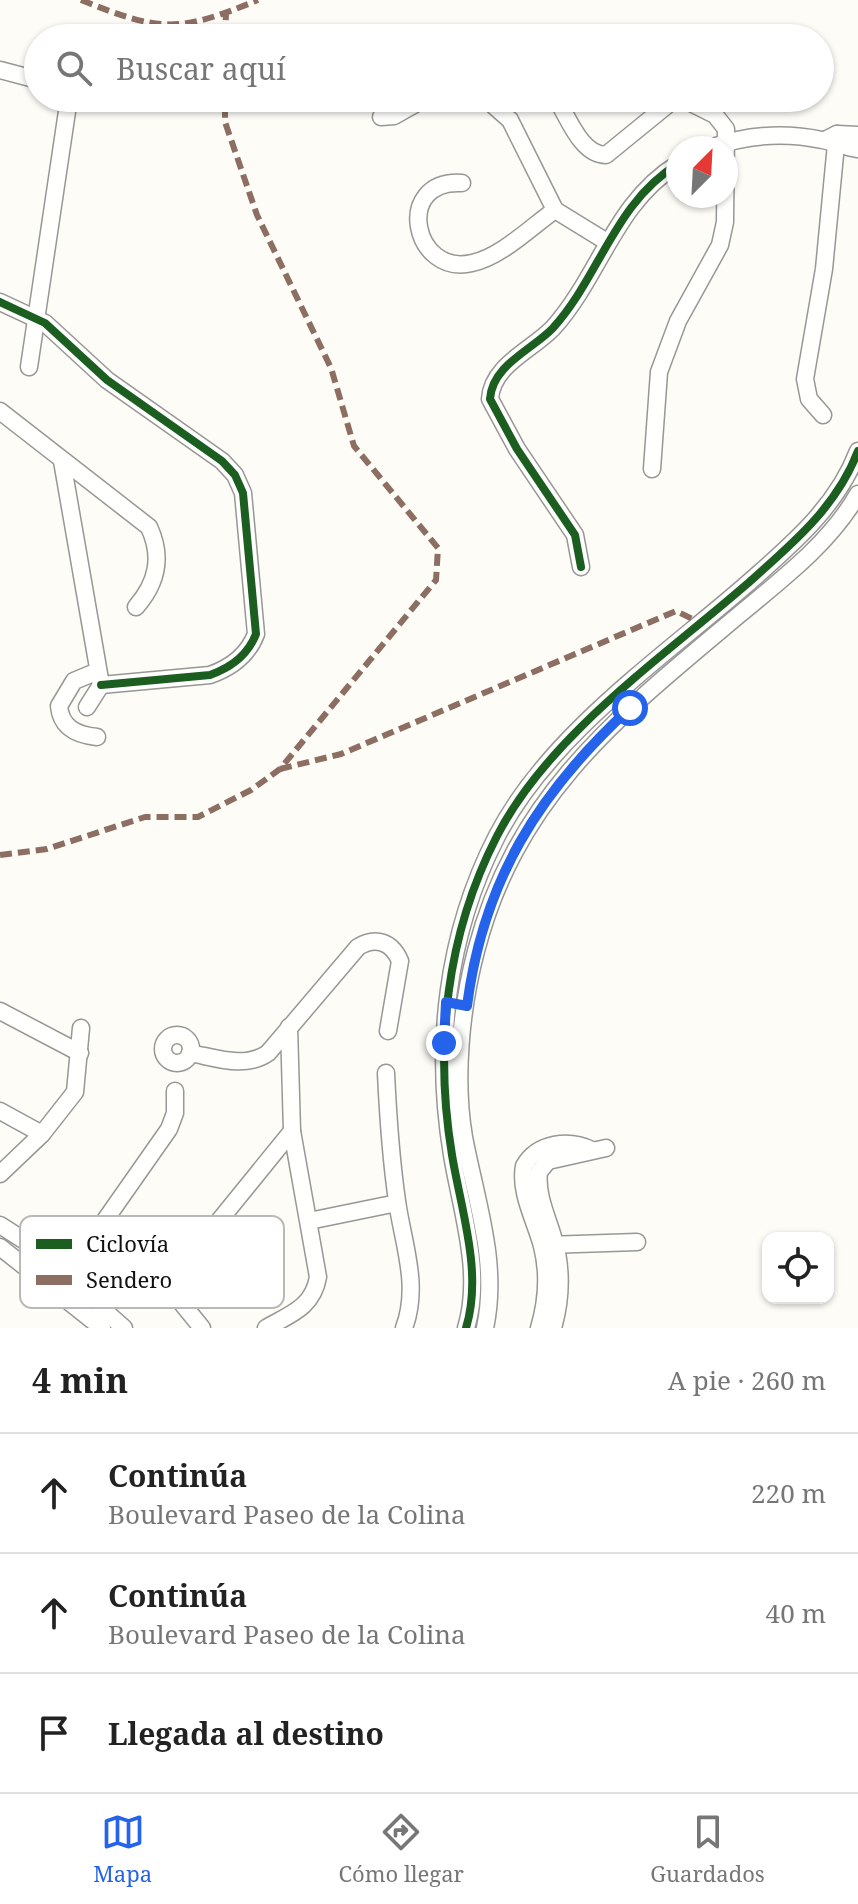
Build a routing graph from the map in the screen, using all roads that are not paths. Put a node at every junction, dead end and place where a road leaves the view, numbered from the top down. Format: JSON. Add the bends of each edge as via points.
{"nodes":[{"id":1,"x":0,"y":70,"type":"edge"},
{"id":2,"x":24,"y":76,"type":"edge"},
{"id":3,"x":67,"y":112,"type":"edge"},
{"id":4,"x":401,"y":112,"type":"edge"},
{"id":5,"x":501,"y":112,"type":"edge"},
{"id":6,"x":564,"y":112,"type":"edge"},
{"id":7,"x":660,"y":112,"type":"edge"},
{"id":8,"x":708,"y":112,"type":"edge"},
{"id":9,"x":381,"y":117,"type":"dead end"},
{"id":10,"x":858,"y":135,"type":"edge"},
{"id":11,"x":728,"y":136,"type":"edge"},
{"id":12,"x":738,"y":140,"type":"edge"},
{"id":13,"x":833,"y":140,"type":"junction"},
{"id":14,"x":858,"y":149,"type":"edge"},
{"id":15,"x":666,"y":174,"type":"edge"},
{"id":16,"x":462,"y":183,"type":"dead end"},
{"id":17,"x":726,"y":208,"type":"edge"},
{"id":18,"x":555,"y":210,"type":"junction"},
{"id":19,"x":607,"y":242,"type":"junction"},
{"id":20,"x":0,"y":302,"type":"edge"},
{"id":21,"x":36,"y":317,"type":"junction"},
{"id":22,"x":29,"y":367,"type":"dead end"},
{"id":23,"x":823,"y":415,"type":"dead end"},
{"id":24,"x":2,"y":416,"type":"edge"},
{"id":25,"x":858,"y":451,"type":"edge"},
{"id":26,"x":62,"y":461,"type":"junction"},
{"id":27,"x":652,"y":469,"type":"dead end"},
{"id":28,"x":858,"y":494,"type":"edge"},
{"id":29,"x":581,"y":567,"type":"dead end"},
{"id":30,"x":136,"y":607,"type":"dead end"},
{"id":31,"x":100,"y":678,"type":"junction"},
{"id":32,"x":87,"y":707,"type":"dead end"},
{"id":33,"x":97,"y":737,"type":"dead end"},
{"id":34,"x":446,"y":1002,"type":"junction"},
{"id":35,"x":467,"y":1006,"type":"junction"},
{"id":36,"x":0,"y":1011,"type":"edge"},
{"id":37,"x":289,"y":1027,"type":"junction"},
{"id":38,"x":81,"y":1028,"type":"dead end"},
{"id":39,"x":388,"y":1031,"type":"dead end"},
{"id":40,"x":80,"y":1053,"type":"junction"},
{"id":41,"x":190,"y":1053,"type":"dead end"},
{"id":42,"x":386,"y":1073,"type":"dead end"},
{"id":43,"x":175,"y":1091,"type":"dead end"},
{"id":44,"x":0,"y":1111,"type":"edge"},
{"id":45,"x":292,"y":1131,"type":"junction"},
{"id":46,"x":42,"y":1134,"type":"junction"},
{"id":47,"x":599,"y":1149,"type":"dead end"},
{"id":48,"x":0,"y":1174,"type":"edge"},
{"id":49,"x":397,"y":1203,"type":"junction"},
{"id":50,"x":107,"y":1216,"type":"edge"},
{"id":51,"x":223,"y":1216,"type":"edge"},
{"id":52,"x":309,"y":1221,"type":"junction"},
{"id":53,"x":0,"y":1225,"type":"edge"},
{"id":54,"x":20,"y":1238,"type":"edge"},
{"id":55,"x":637,"y":1242,"type":"dead end"},
{"id":56,"x":548,"y":1245,"type":"junction"},
{"id":57,"x":0,"y":1247,"type":"edge"},
{"id":58,"x":20,"y":1263,"type":"edge"},
{"id":59,"x":77,"y":1308,"type":"edge"},
{"id":60,"x":101,"y":1308,"type":"edge"},
{"id":61,"x":186,"y":1308,"type":"edge"},
{"id":62,"x":547,"y":1325,"type":"edge"},
{"id":63,"x":102,"y":1328,"type":"edge"},
{"id":64,"x":124,"y":1328,"type":"edge"},
{"id":65,"x":202,"y":1328,"type":"edge"},
{"id":66,"x":266,"y":1328,"type":"edge"},
{"id":67,"x":404,"y":1328,"type":"edge"},
{"id":68,"x":466,"y":1328,"type":"edge"},
{"id":69,"x":485,"y":1328,"type":"edge"},
{"id":70,"x":572,"y":1328,"type":"edge"}],
"edges":[{"from":1,"to":2,"type":"street"},
{"from":3,"to":21,"type":"street"},
{"from":4,"to":9,"type":"street"},
{"from":5,"to":18,"type":"street","via":[[510,120]]},
{"from":6,"to":7,"type":"street","via":[[585,146],[599,155],[606,155]]},
{"from":8,"to":11,"type":"street"},
{"from":10,"to":13,"type":"street"},
{"from":12,"to":13,"type":"street","via":[[771,135]]},
{"from":13,"to":14,"type":"street"},
{"from":13,"to":23,"type":"street","via":[[824,269],[805,379],[809,399]]},
{"from":15,"to":19,"type":"street","via":[[649,187]]},
{"from":16,"to":18,"type":"street","via":[[437,185],[425,195],[419,211],[421,240],[453,264],[475,263]]},
{"from":17,"to":27,"type":"street","via":[[720,245],[678,321],[659,372]]},
{"from":18,"to":19,"type":"street"},
{"from":19,"to":29,"type":"street","via":[[553,328],[506,367],[490,389],[490,399],[517,449],[575,535]]},
{"from":20,"to":21,"type":"street"},
{"from":21,"to":22,"type":"street"},
{"from":21,"to":31,"type":"street","via":[[107,380],[222,461],[243,493],[256,634],[252,644],[224,670],[210,675]]},
{"from":24,"to":26,"type":"street"},
{"from":25,"to":34,"type":"street","via":[[828,507],[575,735],[531,783],[483,865],[464,919]]},
{"from":26,"to":30,"type":"street","via":[[149,527],[156,541],[157,575]]},
{"from":26,"to":31,"type":"street"},
{"from":28,"to":35,"type":"street","via":[[804,559],[630,708],[560,779],[504,871],[476,952]]},
{"from":31,"to":32,"type":"street"},
{"from":31,"to":33,"type":"street","via":[[74,681],[59,706],[67,727]]},
{"from":34,"to":35,"type":"street"},
{"from":34,"to":68,"type":"street","via":[[443,1079],[473,1286]]},
{"from":35,"to":69,"type":"street","via":[[463,1119],[491,1276]]},
{"from":36,"to":40,"type":"street"},
{"from":37,"to":39,"type":"street","via":[[368,941],[383,942],[400,961]]},
{"from":37,"to":41,"type":"street","via":[[257,1061]]},
{"from":37,"to":45,"type":"street"},
{"from":38,"to":40,"type":"street"},
{"from":40,"to":46,"type":"street","via":[[75,1092]]},
{"from":42,"to":49,"type":"street"},
{"from":43,"to":50,"type":"street","via":[[169,1129]]},
{"from":44,"to":46,"type":"street"},
{"from":45,"to":51,"type":"street"},
{"from":45,"to":52,"type":"street"},
{"from":46,"to":48,"type":"street"},
{"from":47,"to":56,"type":"street","via":[[548,1161],[539,1172]]},
{"from":49,"to":52,"type":"street"},
{"from":49,"to":67,"type":"street","via":[[411,1269]]},
{"from":52,"to":66,"type":"street","via":[[316,1290],[304,1308]]},
{"from":53,"to":54,"type":"street"},
{"from":55,"to":56,"type":"street"},
{"from":56,"to":62,"type":"street","via":[[560,1283]]},
{"from":57,"to":58,"type":"street"},
{"from":59,"to":63,"type":"street"},
{"from":60,"to":64,"type":"street"},
{"from":61,"to":65,"type":"street"},
{"from":62,"to":70,"type":"street"}]}
